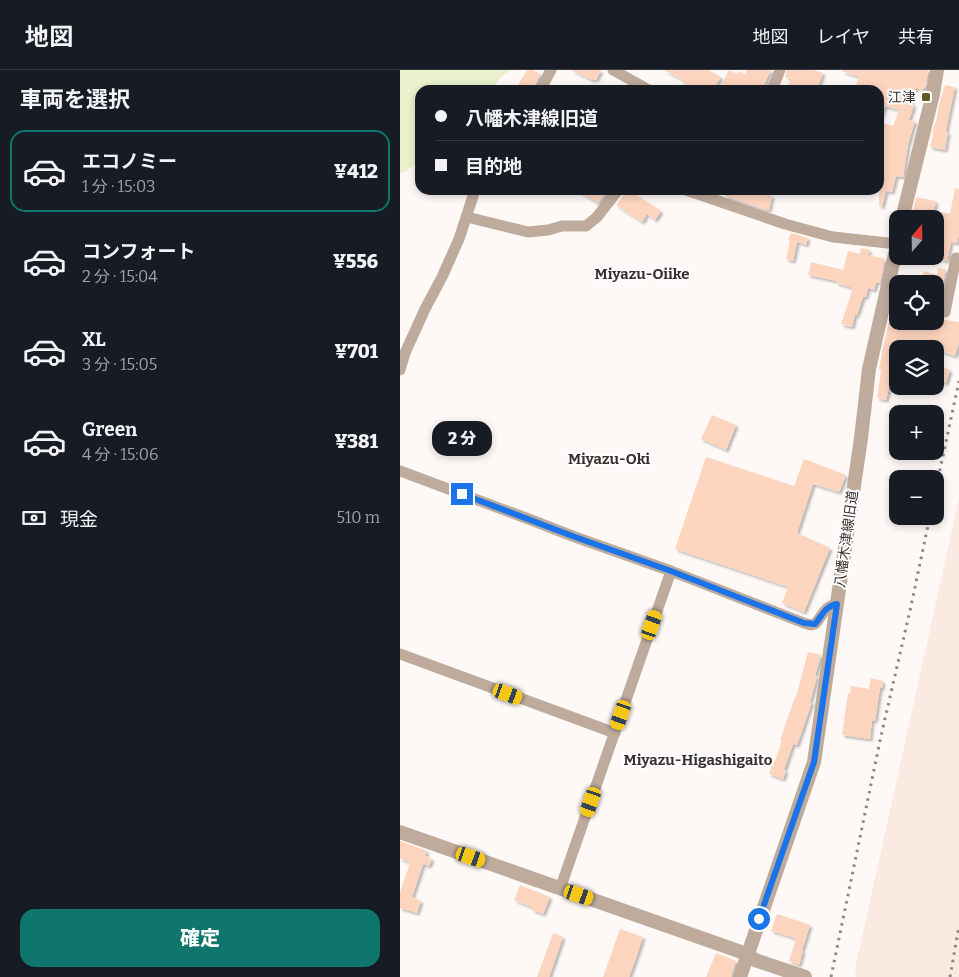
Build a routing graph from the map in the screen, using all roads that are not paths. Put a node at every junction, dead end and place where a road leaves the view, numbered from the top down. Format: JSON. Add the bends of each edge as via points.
{"nodes":[{"id":1,"x":551,"y":70,"type":"edge"},
{"id":2,"x":613,"y":70,"type":"edge"},
{"id":3,"x":780,"y":70,"type":"edge"},
{"id":4,"x":937,"y":70,"type":"edge"},
{"id":5,"x":543,"y":85,"type":"edge"},
{"id":6,"x":640,"y":85,"type":"edge"},
{"id":7,"x":774,"y":85,"type":"edge"},
{"id":8,"x":473,"y":195,"type":"edge"},
{"id":9,"x":614,"y":195,"type":"edge"},
{"id":10,"x":722,"y":195,"type":"edge"},
{"id":11,"x":904,"y":210,"type":"edge"},
{"id":12,"x":467,"y":216,"type":"junction"},
{"id":13,"x":889,"y":241,"type":"edge"},
{"id":14,"x":956,"y":258,"type":"dead end"},
{"id":15,"x":889,"y":310,"type":"edge"},
{"id":16,"x":944,"y":312,"type":"edge"},
{"id":17,"x":400,"y":370,"type":"edge"},
{"id":18,"x":400,"y":471,"type":"edge"},
{"id":19,"x":671,"y":571,"type":"junction"},
{"id":20,"x":837,"y":604,"type":"junction"},
{"id":21,"x":400,"y":654,"type":"edge"},
{"id":22,"x":615,"y":733,"type":"junction"},
{"id":23,"x":400,"y":832,"type":"edge"},
{"id":24,"x":560,"y":889,"type":"junction"},
{"id":25,"x":747,"y":954,"type":"junction"},
{"id":26,"x":740,"y":977,"type":"edge"},
{"id":27,"x":806,"y":977,"type":"edge"}],
"edges":[{"from":1,"to":5,"type":"street"},
{"from":2,"to":6,"type":"street"},
{"from":3,"to":7,"type":"street"},
{"from":4,"to":11,"type":"street"},
{"from":8,"to":12,"type":"street"},
{"from":9,"to":12,"type":"street","via":[[586,226],[528,232]]},
{"from":10,"to":13,"type":"street","via":[[785,224],[833,237]]},
{"from":12,"to":17,"type":"street"},
{"from":14,"to":16,"type":"street"},
{"from":15,"to":20,"type":"street","name":"八幡木津線旧道","via":[[869,369]]},
{"from":18,"to":19,"type":"street"},
{"from":19,"to":20,"type":"street","via":[[811,625],[830,605]]},
{"from":19,"to":22,"type":"street"},
{"from":20,"to":25,"type":"street","name":"八幡木津線旧道","via":[[814,762]]},
{"from":21,"to":22,"type":"street"},
{"from":22,"to":24,"type":"street"},
{"from":23,"to":24,"type":"street"},
{"from":24,"to":25,"type":"street"},
{"from":25,"to":26,"type":"street","name":"八幡木津線旧道"},
{"from":25,"to":27,"type":"street","via":[[755,960]]}]}
